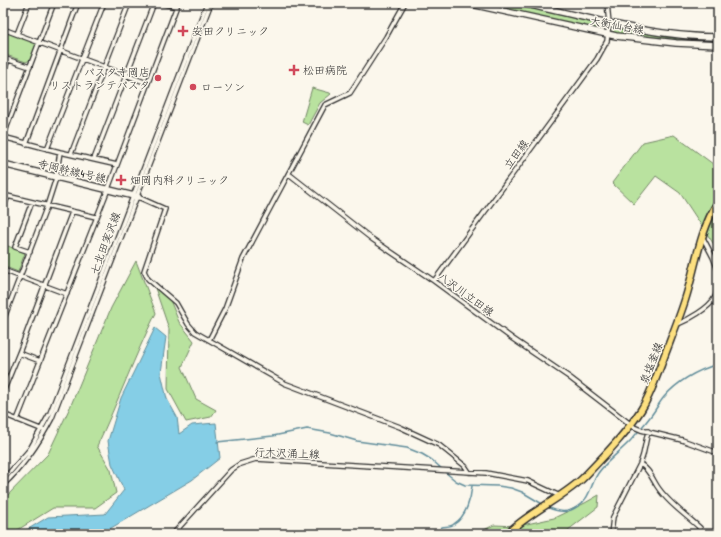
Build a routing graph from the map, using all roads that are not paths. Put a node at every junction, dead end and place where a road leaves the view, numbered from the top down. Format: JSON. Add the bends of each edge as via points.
{"nodes":[{"id":1,"x":5,"y":3,"type":"edge"},
{"id":2,"x":29,"y":3,"type":"edge"},
{"id":3,"x":54,"y":3,"type":"edge"},
{"id":4,"x":78,"y":3,"type":"edge"},
{"id":5,"x":104,"y":3,"type":"edge"},
{"id":6,"x":129,"y":3,"type":"edge"},
{"id":7,"x":154,"y":3,"type":"edge"},
{"id":8,"x":160,"y":3,"type":"edge"},
{"id":9,"x":207,"y":3,"type":"edge"},
{"id":10,"x":211,"y":3,"type":"edge"},
{"id":11,"x":405,"y":3,"type":"edge"},
{"id":12,"x":467,"y":3,"type":"edge"},
{"id":13,"x":522,"y":3,"type":"edge"},
{"id":14,"x":607,"y":3,"type":"edge"},
{"id":15,"x":178,"y":5,"type":"edge"},
{"id":16,"x":3,"y":8,"type":"edge"},
{"id":17,"x":609,"y":22,"type":"junction"},
{"id":18,"x":3,"y":28,"type":"edge"},
{"id":19,"x":17,"y":34,"type":"junction"},
{"id":20,"x":608,"y":34,"type":"junction"},
{"id":21,"x":718,"y":37,"type":"edge"},
{"id":22,"x":39,"y":42,"type":"junction"},
{"id":23,"x":718,"y":45,"type":"edge"},
{"id":24,"x":60,"y":51,"type":"junction"},
{"id":25,"x":3,"y":58,"type":"edge"},
{"id":26,"x":82,"y":59,"type":"junction"},
{"id":27,"x":8,"y":60,"type":"junction"},
{"id":28,"x":30,"y":67,"type":"junction"},
{"id":29,"x":104,"y":67,"type":"junction"},
{"id":30,"x":3,"y":73,"type":"edge"},
{"id":31,"x":126,"y":75,"type":"junction"},
{"id":32,"x":147,"y":83,"type":"junction"},
{"id":33,"x":3,"y":137,"type":"edge"},
{"id":34,"x":26,"y":144,"type":"junction"},
{"id":35,"x":47,"y":149,"type":"junction"},
{"id":36,"x":60,"y":152,"type":"junction"},
{"id":37,"x":71,"y":154,"type":"junction"},
{"id":38,"x":94,"y":160,"type":"junction"},
{"id":39,"x":3,"y":164,"type":"edge"},
{"id":40,"x":117,"y":165,"type":"junction"},
{"id":41,"x":289,"y":174,"type":"junction"},
{"id":42,"x":56,"y":178,"type":"junction"},
{"id":43,"x":108,"y":189,"type":"junction"},
{"id":44,"x":3,"y":195,"type":"edge"},
{"id":45,"x":8,"y":196,"type":"junction"},
{"id":46,"x":135,"y":196,"type":"junction"},
{"id":47,"x":32,"y":202,"type":"junction"},
{"id":48,"x":718,"y":202,"type":"edge"},
{"id":49,"x":47,"y":206,"type":"junction"},
{"id":50,"x":3,"y":208,"type":"edge"},
{"id":51,"x":72,"y":212,"type":"junction"},
{"id":52,"x":96,"y":217,"type":"junction"},
{"id":53,"x":702,"y":236,"type":"junction"},
{"id":54,"x":30,"y":252,"type":"junction"},
{"id":55,"x":3,"y":270,"type":"edge"},
{"id":56,"x":718,"y":270,"type":"edge"},
{"id":57,"x":20,"y":277,"type":"junction"},
{"id":58,"x":434,"y":281,"type":"junction"},
{"id":59,"x":44,"y":286,"type":"junction"},
{"id":60,"x":718,"y":287,"type":"edge"},
{"id":61,"x":67,"y":294,"type":"junction"},
{"id":62,"x":3,"y":321,"type":"edge"},
{"id":63,"x":676,"y":325,"type":"junction"},
{"id":64,"x":209,"y":340,"type":"junction"},
{"id":65,"x":19,"y":353,"type":"junction"},
{"id":66,"x":40,"y":361,"type":"junction"},
{"id":67,"x":3,"y":392,"type":"edge"},
{"id":68,"x":3,"y":414,"type":"edge"},
{"id":69,"x":17,"y":420,"type":"junction"},
{"id":70,"x":632,"y":426,"type":"junction"},
{"id":71,"x":43,"y":430,"type":"junction"},
{"id":72,"x":647,"y":431,"type":"junction"},
{"id":73,"x":718,"y":453,"type":"edge"},
{"id":74,"x":640,"y":464,"type":"junction"},
{"id":75,"x":469,"y":472,"type":"junction"},
{"id":76,"x":3,"y":480,"type":"edge"},
{"id":77,"x":3,"y":485,"type":"edge"},
{"id":78,"x":560,"y":496,"type":"junction"},
{"id":79,"x":173,"y":534,"type":"edge"},
{"id":80,"x":506,"y":534,"type":"edge"},
{"id":81,"x":611,"y":534,"type":"edge"},
{"id":82,"x":697,"y":534,"type":"edge"}],
"edges":[{"from":1,"to":16,"type":"street"},
{"from":2,"to":19,"type":"street"},
{"from":3,"to":22,"type":"street"},
{"from":4,"to":24,"type":"street"},
{"from":5,"to":26,"type":"street"},
{"from":6,"to":29,"type":"street"},
{"from":7,"to":31,"type":"street"},
{"from":8,"to":15,"type":"street"},
{"from":9,"to":46,"type":"street"},
{"from":10,"to":46,"type":"street"},
{"from":11,"to":41,"type":"street","via":[[386,38],[350,93],[325,105]]},
{"from":12,"to":20,"type":"main road","name":"大衡仙台線"},
{"from":13,"to":17,"type":"main road","name":"大衡仙台線"},
{"from":14,"to":17,"type":"street","name":"立田線"},
{"from":15,"to":32,"type":"street"},
{"from":17,"to":20,"type":"street","name":"立田線"},
{"from":17,"to":21,"type":"main road","name":"大衡仙台線","via":[[675,35]]},
{"from":18,"to":19,"type":"street"},
{"from":19,"to":22,"type":"street"},
{"from":20,"to":23,"type":"main road","name":"大衡仙台線","via":[[676,43]]},
{"from":20,"to":58,"type":"street","name":"立田線","via":[[606,45],[597,59]]},
{"from":22,"to":24,"type":"street"},
{"from":22,"to":28,"type":"street"},
{"from":24,"to":26,"type":"street"},
{"from":24,"to":34,"type":"street"},
{"from":25,"to":27,"type":"street"},
{"from":26,"to":29,"type":"street"},
{"from":26,"to":35,"type":"street"},
{"from":27,"to":28,"type":"street"},
{"from":27,"to":30,"type":"street"},
{"from":28,"to":33,"type":"street"},
{"from":29,"to":31,"type":"street"},
{"from":29,"to":37,"type":"street"},
{"from":31,"to":32,"type":"street"},
{"from":31,"to":38,"type":"street"},
{"from":32,"to":40,"type":"street"},
{"from":33,"to":34,"type":"street"},
{"from":34,"to":35,"type":"street"},
{"from":35,"to":36,"type":"street"},
{"from":36,"to":37,"type":"street"},
{"from":36,"to":42,"type":"street"},
{"from":37,"to":38,"type":"street"},
{"from":38,"to":40,"type":"street"},
{"from":39,"to":42,"type":"main road","name":"寺岡幹線4号線"},
{"from":40,"to":43,"type":"street"},
{"from":41,"to":58,"type":"street","name":"八沢川立田線","via":[[372,240]]},
{"from":41,"to":64,"type":"street","via":[[243,259],[225,309]]},
{"from":42,"to":43,"type":"main road","name":"寺岡幹線4号線"},
{"from":42,"to":49,"type":"street"},
{"from":43,"to":46,"type":"main road","name":"寺岡幹線4号線"},
{"from":43,"to":52,"type":"street"},
{"from":44,"to":45,"type":"street"},
{"from":45,"to":47,"type":"street"},
{"from":45,"to":50,"type":"street"},
{"from":46,"to":64,"type":"street","via":[[165,209],[144,271],[148,279],[176,303],[195,332]]},
{"from":46,"to":71,"type":"street","via":[[59,401]]},
{"from":47,"to":49,"type":"street"},
{"from":47,"to":54,"type":"street","via":[[15,247]]},
{"from":48,"to":53,"type":"main road","name":"泉塩釜線"},
{"from":49,"to":51,"type":"street"},
{"from":49,"to":54,"type":"street"},
{"from":51,"to":52,"type":"street"},
{"from":51,"to":59,"type":"street"},
{"from":52,"to":61,"type":"street"},
{"from":53,"to":56,"type":"street"},
{"from":53,"to":63,"type":"main road","name":"泉塩釜線","via":[[686,298]]},
{"from":54,"to":57,"type":"street"},
{"from":55,"to":57,"type":"street"},
{"from":57,"to":59,"type":"street"},
{"from":57,"to":62,"type":"street"},
{"from":58,"to":70,"type":"street","name":"八沢川立田線","via":[[569,377]]},
{"from":59,"to":61,"type":"street"},
{"from":59,"to":65,"type":"street"},
{"from":60,"to":63,"type":"street","via":[[716,297],[710,305]]},
{"from":61,"to":66,"type":"street"},
{"from":63,"to":70,"type":"main road","name":"泉塩釜線","via":[[647,400]]},
{"from":64,"to":75,"type":"street","via":[[284,383],[439,444]]},
{"from":65,"to":66,"type":"street"},
{"from":65,"to":67,"type":"street"},
{"from":66,"to":69,"type":"street"},
{"from":68,"to":69,"type":"street"},
{"from":69,"to":71,"type":"street"},
{"from":70,"to":72,"type":"street","name":"八沢川立田線"},
{"from":70,"to":78,"type":"main road","name":"泉塩釜線","via":[[582,480]]},
{"from":71,"to":76,"type":"street"},
{"from":71,"to":77,"type":"street","via":[[30,455]]},
{"from":72,"to":73,"type":"street","name":"八沢川立田線"},
{"from":72,"to":74,"type":"street"},
{"from":74,"to":81,"type":"street","via":[[616,509]]},
{"from":74,"to":82,"type":"street","via":[[658,488],[700,528]]},
{"from":75,"to":78,"type":"street","name":"行木沢涌上線","via":[[528,480]]},
{"from":75,"to":79,"type":"street","name":"行木沢涌上線","via":[[266,459],[248,461],[231,470]]},
{"from":78,"to":80,"type":"main road","name":"泉塩釜線"}]}
